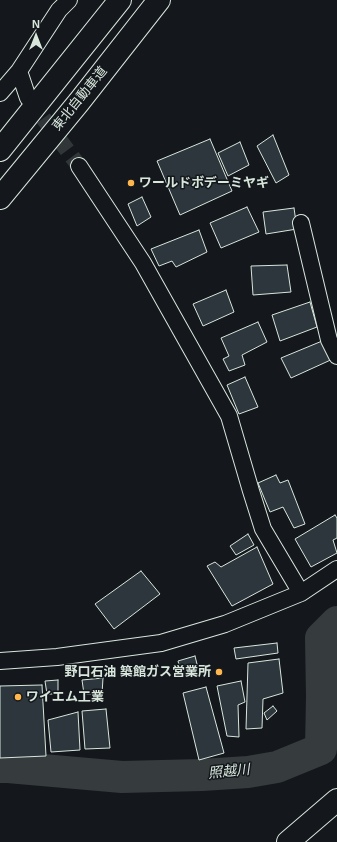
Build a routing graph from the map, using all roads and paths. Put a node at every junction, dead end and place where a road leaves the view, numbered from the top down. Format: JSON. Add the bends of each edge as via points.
{"nodes":[{"id":1,"x":69,"y":0,"type":"edge"},
{"id":2,"x":120,"y":0,"type":"edge"},
{"id":3,"x":159,"y":0,"type":"edge"},
{"id":4,"x":19,"y":71,"type":"junction"},
{"id":5,"x":0,"y":94,"type":"edge"},
{"id":6,"x":28,"y":98,"type":"tunnel mouth"},
{"id":7,"x":0,"y":150,"type":"edge"},
{"id":8,"x":79,"y":166,"type":"tunnel mouth"},
{"id":9,"x":0,"y":198,"type":"edge"},
{"id":10,"x":301,"y":223,"type":"dead end"},
{"id":11,"x":337,"y":356,"type":"edge"},
{"id":12,"x":337,"y":569,"type":"edge"},
{"id":13,"x":301,"y":593,"type":"junction"},
{"id":14,"x":0,"y":661,"type":"edge"},
{"id":15,"x":337,"y":800,"type":"edge"},
{"id":16,"x":288,"y":842,"type":"edge"}],
"edges":[{"from":1,"to":4,"type":"street","via":[[59,10]]},
{"from":2,"to":7,"type":"highway"},
{"from":3,"to":9,"type":"highway","name":"東北自動車道"},
{"from":4,"to":5,"type":"street"},
{"from":4,"to":6,"type":"street"},
{"from":8,"to":13,"type":"street","via":[[143,264],[229,416],[264,529]]},
{"from":10,"to":11,"type":"street","via":[[329,340]]},
{"from":12,"to":13,"type":"street"},
{"from":13,"to":14,"type":"street","via":[[225,624],[161,643],[56,657]]},
{"from":15,"to":16,"type":"highway"}]}
